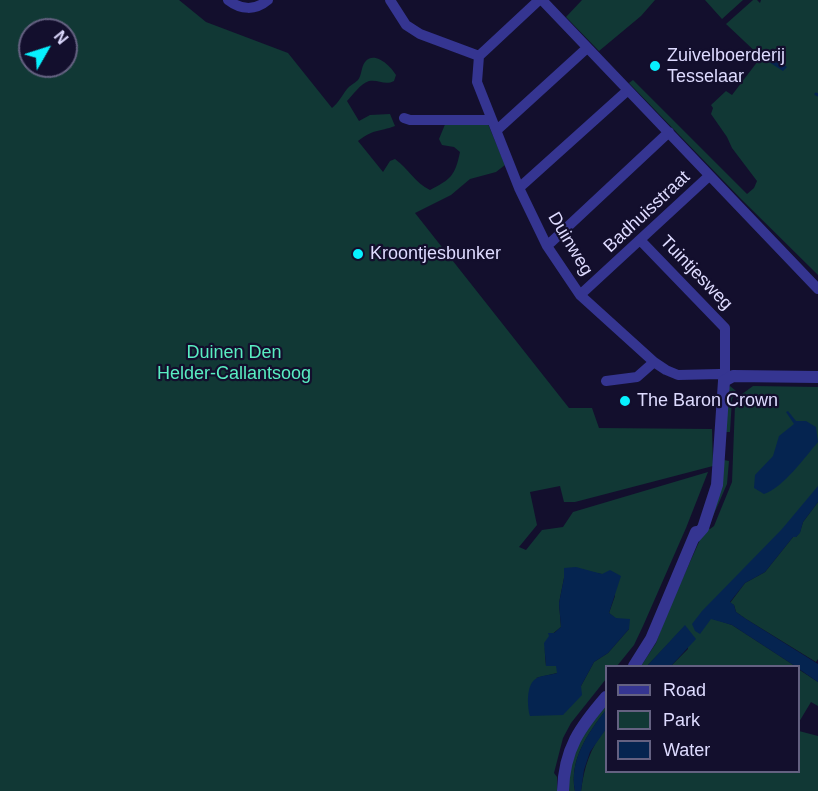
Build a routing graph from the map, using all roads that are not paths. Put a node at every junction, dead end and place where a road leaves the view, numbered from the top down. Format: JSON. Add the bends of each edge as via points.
{"nodes":[{"id":1,"x":228,"y":0,"type":"edge"},
{"id":2,"x":268,"y":0,"type":"edge"},
{"id":3,"x":390,"y":0,"type":"edge"},
{"id":4,"x":541,"y":0,"type":"edge"},
{"id":5,"x":587,"y":48,"type":"junction"},
{"id":6,"x":479,"y":56,"type":"junction"},
{"id":7,"x":628,"y":90,"type":"junction"},
{"id":8,"x":404,"y":118,"type":"dead end"},
{"id":9,"x":491,"y":120,"type":"junction"},
{"id":10,"x":497,"y":130,"type":"junction"},
{"id":11,"x":669,"y":132,"type":"junction"},
{"id":12,"x":709,"y":176,"type":"junction"},
{"id":13,"x":519,"y":188,"type":"junction"},
{"id":14,"x":641,"y":241,"type":"junction"},
{"id":15,"x":547,"y":246,"type":"junction"},
{"id":16,"x":818,"y":289,"type":"edge"},
{"id":17,"x":580,"y":295,"type":"junction"},
{"id":18,"x":654,"y":362,"type":"junction"},
{"id":19,"x":818,"y":377,"type":"edge"},
{"id":20,"x":725,"y":380,"type":"junction"},
{"id":21,"x":606,"y":381,"type":"dead end"},
{"id":22,"x":635,"y":665,"type":"edge"},
{"id":23,"x":605,"y":698,"type":"edge"},
{"id":24,"x":563,"y":791,"type":"edge"}],
"edges":[{"from":1,"to":2,"type":"street","via":[[240,7],[253,8]]},
{"from":3,"to":6,"type":"street","via":[[406,25],[420,34]]},
{"from":4,"to":5,"type":"street","name":"Badhuisstraat"},
{"from":4,"to":6,"type":"street"},
{"from":5,"to":7,"type":"street","name":"Badhuisstraat"},
{"from":5,"to":10,"type":"street"},
{"from":6,"to":9,"type":"street","name":"Duinweg","via":[[477,82]]},
{"from":7,"to":11,"type":"street","name":"Badhuisstraat"},
{"from":7,"to":13,"type":"street"},
{"from":8,"to":9,"type":"street"},
{"from":9,"to":10,"type":"street","name":"Duinweg"},
{"from":10,"to":13,"type":"street","name":"Duinweg"},
{"from":11,"to":12,"type":"street","name":"Badhuisstraat"},
{"from":11,"to":15,"type":"street"},
{"from":12,"to":14,"type":"street","name":"Badhuisstraat"},
{"from":12,"to":16,"type":"street","name":"Badhuisstraat"},
{"from":13,"to":15,"type":"street","name":"Duinweg"},
{"from":14,"to":17,"type":"street","name":"Badhuisstraat"},
{"from":14,"to":20,"type":"street","name":"Tuintjesweg","via":[[724,328]]},
{"from":15,"to":17,"type":"street","name":"Duinweg"},
{"from":17,"to":18,"type":"street","name":"Duinweg"},
{"from":18,"to":20,"type":"street","name":"Duinweg","via":[[672,374],[720,374]]},
{"from":18,"to":21,"type":"street","via":[[637,377]]},
{"from":19,"to":20,"type":"street","via":[[733,376]]},
{"from":20,"to":22,"type":"street","via":[[717,485],[704,528],[695,537],[651,639]]},
{"from":23,"to":24,"type":"street","via":[[583,724],[571,747]]}]}
